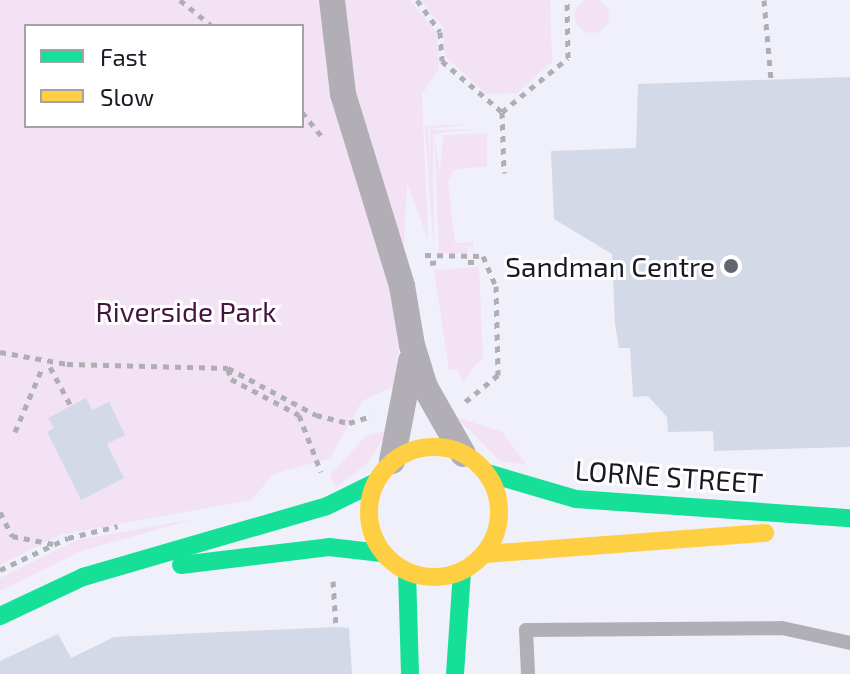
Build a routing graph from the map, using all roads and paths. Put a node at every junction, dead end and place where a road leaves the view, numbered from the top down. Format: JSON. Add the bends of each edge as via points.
{"nodes":[{"id":1,"x":180,"y":0,"type":"edge"},
{"id":2,"x":332,"y":0,"type":"edge"},
{"id":3,"x":417,"y":0,"type":"edge"},
{"id":4,"x":567,"y":0,"type":"edge"},
{"id":5,"x":764,"y":0,"type":"edge"},
{"id":6,"x":210,"y":24,"type":"edge"},
{"id":7,"x":771,"y":80,"type":"dead end"},
{"id":8,"x":502,"y":112,"type":"junction"},
{"id":9,"x":304,"y":114,"type":"edge"},
{"id":10,"x":329,"y":145,"type":"dead end"},
{"id":11,"x":504,"y":173,"type":"dead end"},
{"id":12,"x":419,"y":247,"type":"dead end"},
{"id":13,"x":440,"y":262,"type":"dead end"},
{"id":14,"x":468,"y":262,"type":"dead end"},
{"id":15,"x":476,"y":262,"type":"dead end"},
{"id":16,"x":430,"y":263,"type":"dead end"},
{"id":17,"x":412,"y":345,"type":"junction"},
{"id":18,"x":0,"y":352,"type":"edge"},
{"id":19,"x":43,"y":366,"type":"dead end"},
{"id":20,"x":50,"y":367,"type":"dead end"},
{"id":21,"x":228,"y":368,"type":"junction"},
{"id":22,"x":71,"y":406,"type":"dead end"},
{"id":23,"x":436,"y":408,"type":"junction"},
{"id":24,"x":406,"y":412,"type":"junction"},
{"id":25,"x":15,"y":432,"type":"dead end"},
{"id":26,"x":463,"y":454,"type":"junction"},
{"id":27,"x":392,"y":461,"type":"junction"},
{"id":28,"x":487,"y":473,"type":"junction"},
{"id":29,"x":314,"y":475,"type":"dead end"},
{"id":30,"x":374,"y":483,"type":"junction"},
{"id":31,"x":0,"y":512,"type":"edge"},
{"id":32,"x":850,"y":518,"type":"edge"},
{"id":33,"x":130,"y":524,"type":"dead end"},
{"id":34,"x":850,"y":528,"type":"edge"},
{"id":35,"x":54,"y":544,"type":"junction"},
{"id":36,"x":382,"y":553,"type":"junction"},
{"id":37,"x":485,"y":554,"type":"junction"},
{"id":38,"x":0,"y":570,"type":"edge"},
{"id":39,"x":462,"y":571,"type":"junction"},
{"id":40,"x":407,"y":572,"type":"junction"},
{"id":41,"x":333,"y":576,"type":"dead end"},
{"id":42,"x":83,"y":577,"type":"junction"},
{"id":43,"x":0,"y":616,"type":"edge"},
{"id":44,"x":336,"y":627,"type":"dead end"},
{"id":45,"x":850,"y":643,"type":"edge"},
{"id":46,"x":410,"y":674,"type":"edge"},
{"id":47,"x":455,"y":674,"type":"edge"},
{"id":48,"x":528,"y":674,"type":"edge"}],
"edges":[{"from":1,"to":6,"type":"path"},
{"from":2,"to":17,"type":"street","via":[[343,94],[402,286]]},
{"from":3,"to":8,"type":"path","via":[[440,32],[442,61]]},
{"from":4,"to":8,"type":"path","via":[[568,58]]},
{"from":5,"to":7,"type":"path"},
{"from":8,"to":11,"type":"path"},
{"from":9,"to":10,"type":"path"},
{"from":12,"to":23,"type":"path","via":[[427,257],[483,256],[496,286],[498,375],[477,399]]},
{"from":13,"to":16,"type":"path"},
{"from":14,"to":15,"type":"path"},
{"from":17,"to":23,"type":"street"},
{"from":17,"to":24,"type":"street"},
{"from":18,"to":21,"type":"path","via":[[67,364]]},
{"from":19,"to":25,"type":"path"},
{"from":20,"to":22,"type":"path"},
{"from":21,"to":24,"type":"path","via":[[299,408],[338,420]]},
{"from":21,"to":29,"type":"path","via":[[231,379],[299,415],[320,463],[322,473]]},
{"from":23,"to":26,"type":"street"},
{"from":24,"to":27,"type":"street"},
{"from":26,"to":27,"type":"street","via":[[427,447]]},
{"from":26,"to":28,"type":"street"},
{"from":27,"to":30,"type":"street"},
{"from":28,"to":32,"type":"street","name":"LORNE STREET","via":[[576,499]]},
{"from":28,"to":37,"type":"street","via":[[499,505]]},
{"from":30,"to":36,"type":"street","via":[[368,520]]},
{"from":30,"to":42,"type":"street","via":[[327,506]]},
{"from":31,"to":35,"type":"path","via":[[12,536]]},
{"from":33,"to":35,"type":"path"},
{"from":34,"to":37,"type":"street","name":"LORNE STREET"},
{"from":35,"to":38,"type":"path"},
{"from":36,"to":40,"type":"street"},
{"from":36,"to":42,"type":"street","via":[[304,549]]},
{"from":37,"to":39,"type":"street"},
{"from":39,"to":40,"type":"street","via":[[444,577]]},
{"from":39,"to":47,"type":"street"},
{"from":40,"to":46,"type":"street"},
{"from":41,"to":44,"type":"path"},
{"from":42,"to":43,"type":"street"},
{"from":45,"to":48,"type":"lane","via":[[782,628],[526,630]]}]}
